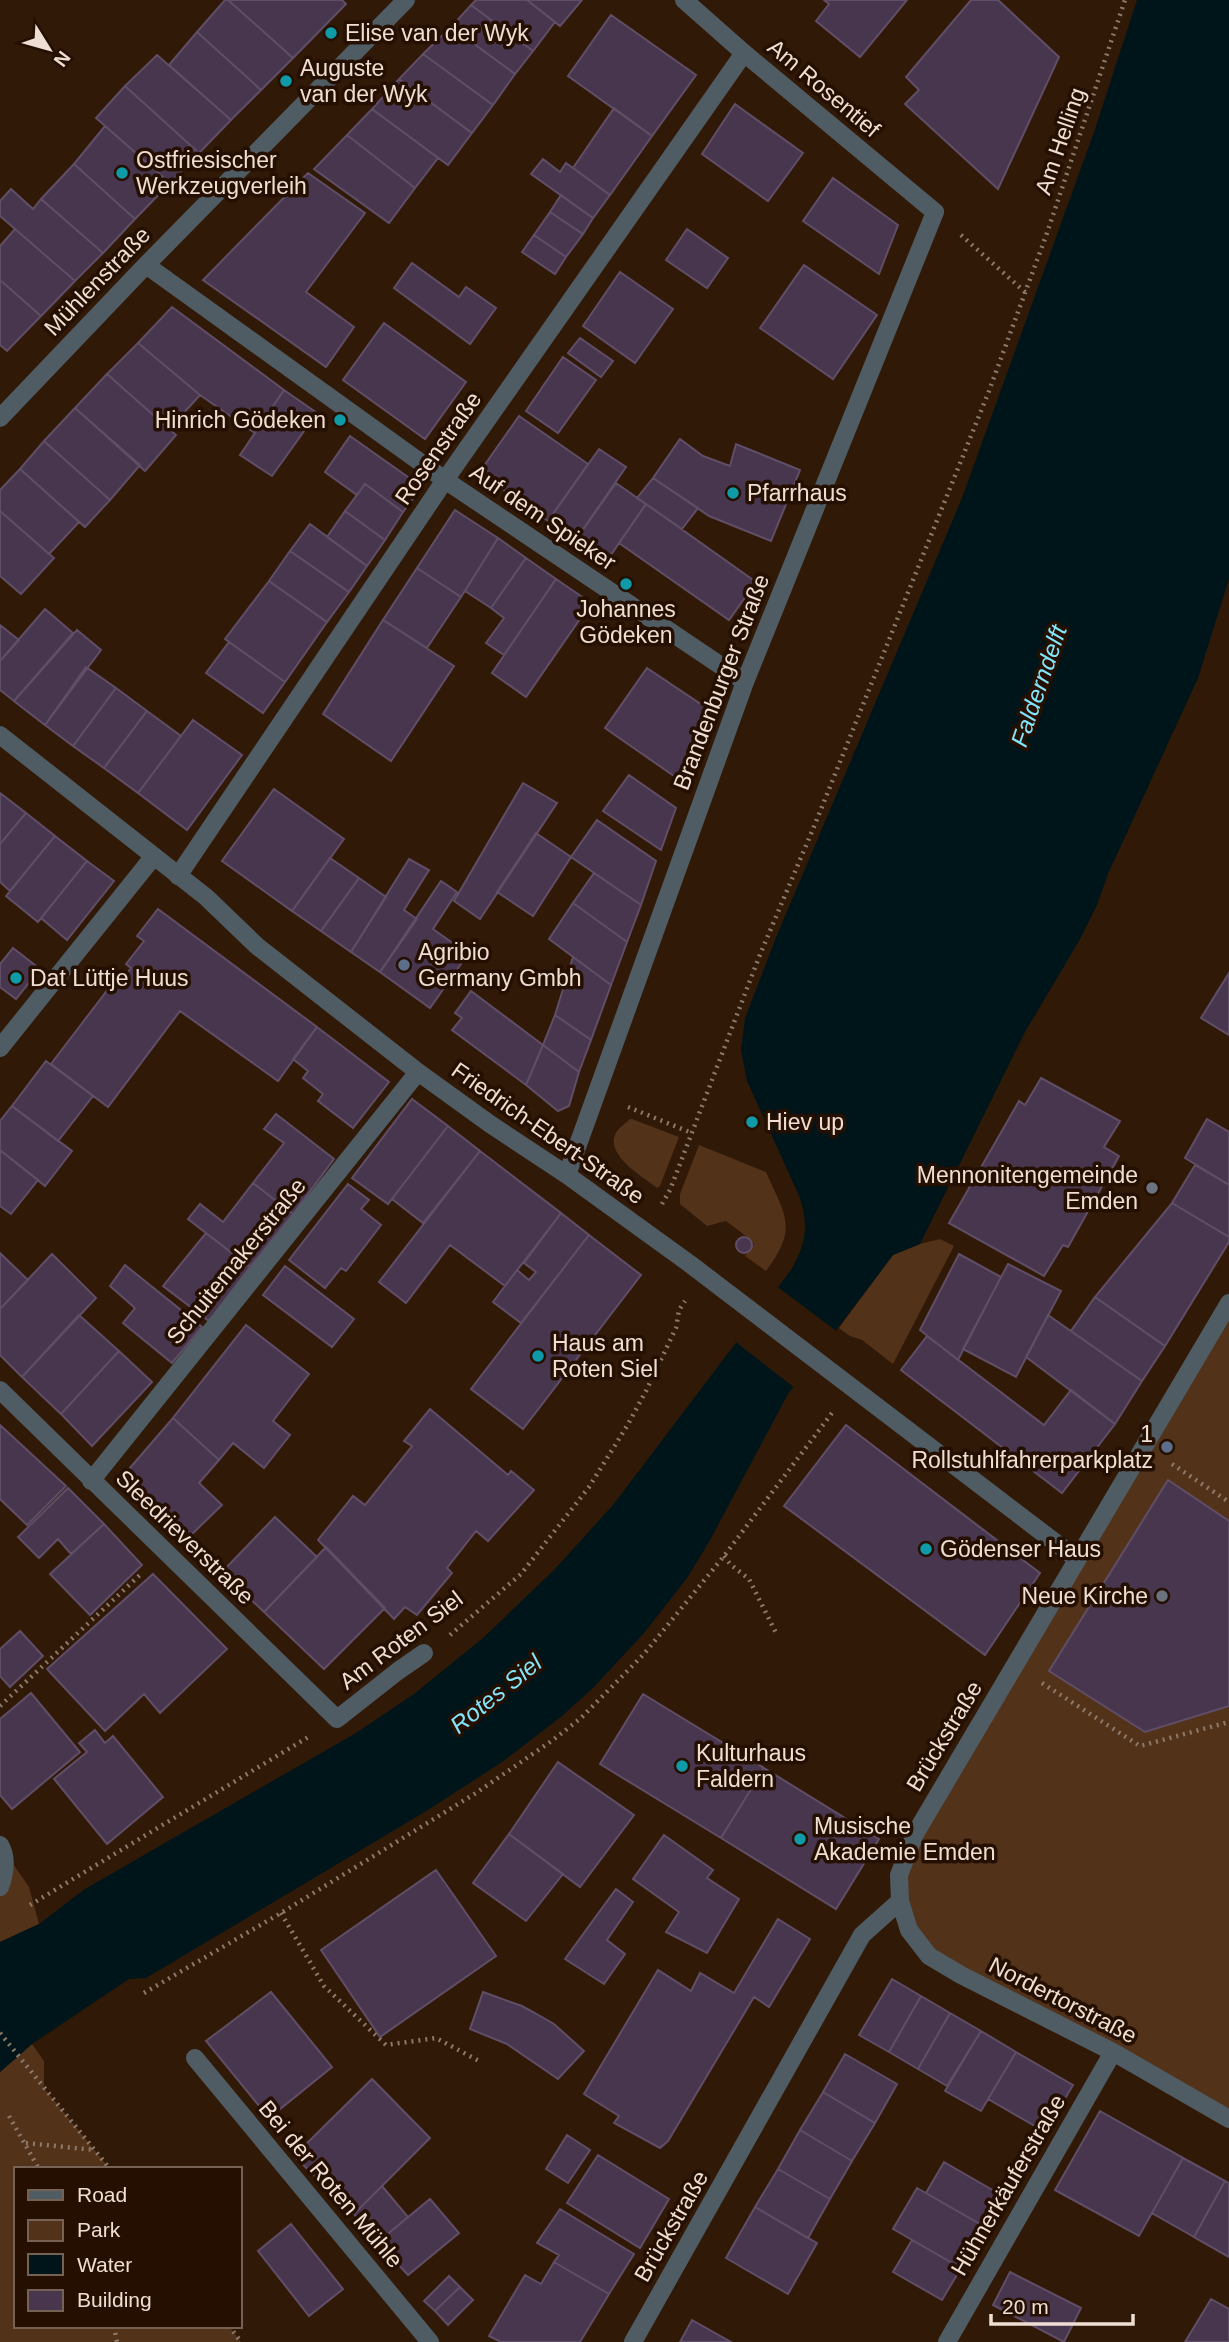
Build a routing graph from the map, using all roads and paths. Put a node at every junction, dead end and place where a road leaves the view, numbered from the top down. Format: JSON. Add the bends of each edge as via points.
{"nodes":[{"id":1,"x":406,"y":0,"type":"edge"},
{"id":2,"x":684,"y":0,"type":"edge"},
{"id":3,"x":1125,"y":0,"type":"edge"},
{"id":4,"x":744,"y":53,"type":"junction"},
{"id":5,"x":935,"y":212,"type":"junction"},
{"id":6,"x":146,"y":265,"type":"junction"},
{"id":7,"x":1026,"y":293,"type":"junction"},
{"id":8,"x":0,"y":418,"type":"edge"},
{"id":9,"x":445,"y":480,"type":"junction"},
{"id":10,"x":745,"y":682,"type":"junction"},
{"id":11,"x":0,"y":735,"type":"edge"},
{"id":12,"x":154,"y":856,"type":"junction"},
{"id":13,"x":178,"y":876,"type":"junction"},
{"id":14,"x":0,"y":1048,"type":"edge"},
{"id":15,"x":418,"y":1072,"type":"junction"},
{"id":16,"x":595,"y":1093,"type":"junction"},
{"id":17,"x":692,"y":1133,"type":"junction"},
{"id":18,"x":566,"y":1175,"type":"junction"},
{"id":19,"x":670,"y":1190,"type":"dead end"},
{"id":20,"x":705,"y":1275,"type":"junction"},
{"id":21,"x":1229,"y":1303,"type":"edge"},
{"id":22,"x":851,"y":1387,"type":"junction"},
{"id":23,"x":0,"y":1390,"type":"edge"},
{"id":24,"x":1144,"y":1446,"type":"junction"},
{"id":25,"x":92,"y":1481,"type":"junction"},
{"id":26,"x":1229,"y":1502,"type":"edge"},
{"id":27,"x":166,"y":1550,"type":"junction"},
{"id":28,"x":724,"y":1556,"type":"junction"},
{"id":29,"x":1077,"y":1559,"type":"junction"},
{"id":30,"x":777,"y":1635,"type":"dead end"},
{"id":31,"x":424,"y":1653,"type":"joint"},
{"id":32,"x":1014,"y":1665,"type":"junction"},
{"id":33,"x":0,"y":1706,"type":"edge"},
{"id":34,"x":337,"y":1719,"type":"junction"},
{"id":35,"x":1229,"y":1722,"type":"edge"},
{"id":36,"x":0,"y":1845,"type":"edge"},
{"id":37,"x":0,"y":1887,"type":"edge"},
{"id":38,"x":900,"y":1901,"type":"junction"},
{"id":39,"x":27,"y":1906,"type":"dead end"},
{"id":40,"x":281,"y":1913,"type":"junction"},
{"id":41,"x":145,"y":1993,"type":"dead end"},
{"id":42,"x":0,"y":2033,"type":"edge"},
{"id":43,"x":1113,"y":2052,"type":"junction"},
{"id":44,"x":195,"y":2057,"type":"dead end"},
{"id":45,"x":481,"y":2062,"type":"dead end"},
{"id":46,"x":9,"y":2116,"type":"dead end"},
{"id":47,"x":1229,"y":2119,"type":"edge"},
{"id":48,"x":26,"y":2143,"type":"junction"},
{"id":49,"x":96,"y":2150,"type":"junction"},
{"id":50,"x":37,"y":2167,"type":"edge"},
{"id":51,"x":109,"y":2167,"type":"edge"},
{"id":52,"x":430,"y":2342,"type":"edge"},
{"id":53,"x":633,"y":2342,"type":"edge"},
{"id":54,"x":947,"y":2342,"type":"edge"}],
"edges":[{"from":1,"to":6,"type":"street","name":"Mühlenstraße"},
{"from":2,"to":4,"type":"street","name":"Am Rosentief"},
{"from":3,"to":7,"type":"path","name":"Am Helling"},
{"from":4,"to":5,"type":"street","name":"Am Rosentief"},
{"from":4,"to":9,"type":"street","name":"Rosenstraße"},
{"from":5,"to":7,"type":"path"},
{"from":5,"to":10,"type":"street","name":"Brandenburger Straße"},
{"from":6,"to":8,"type":"street","name":"Mühlenstraße"},
{"from":6,"to":9,"type":"street","name":"Auf dem Spieker"},
{"from":7,"to":17,"type":"path","name":"Am Helling"},
{"from":9,"to":10,"type":"street","name":"Auf dem Spieker"},
{"from":9,"to":13,"type":"street","name":"Rosenstraße"},
{"from":10,"to":16,"type":"street","name":"Brandenburger Straße"},
{"from":11,"to":12,"type":"street","name":"Friedrich-Ebert-Straße"},
{"from":12,"to":13,"type":"street","name":"Friedrich-Ebert-Straße"},
{"from":12,"to":14,"type":"street"},
{"from":13,"to":15,"type":"street","name":"Friedrich-Ebert-Straße","via":[[257,946]]},
{"from":15,"to":18,"type":"street","name":"Friedrich-Ebert-Straße"},
{"from":15,"to":25,"type":"street","name":"Schuitemakerstraße"},
{"from":16,"to":17,"type":"path"},
{"from":16,"to":18,"type":"street","name":"Brandenburger Straße"},
{"from":17,"to":19,"type":"path","name":"Am Helling"},
{"from":18,"to":20,"type":"street","name":"Friedrich-Ebert-Straße"},
{"from":20,"to":22,"type":"street","name":"Friedrich-Ebert-Straße"},
{"from":20,"to":31,"type":"path","name":"Am Roten Siel","via":[[679,1310],[676,1328],[646,1391],[589,1487],[521,1574],[474,1617]]},
{"from":21,"to":24,"type":"street","name":"Brückstraße"},
{"from":22,"to":28,"type":"path"},
{"from":22,"to":29,"type":"street","name":"Friedrich-Ebert-Straße"},
{"from":23,"to":25,"type":"street","name":"Sleedrieverstraße"},
{"from":24,"to":26,"type":"path"},
{"from":24,"to":29,"type":"street","name":"Brückstraße"},
{"from":25,"to":27,"type":"street","name":"Sleedrieverstraße"},
{"from":27,"to":33,"type":"path"},
{"from":27,"to":34,"type":"street","name":"Sleedrieverstraße"},
{"from":28,"to":30,"type":"path","via":[[749,1579]]},
{"from":28,"to":40,"type":"path","via":[[644,1654],[581,1718],[475,1793]]},
{"from":29,"to":32,"type":"street","name":"Brückstraße"},
{"from":31,"to":34,"type":"street","name":"Am Roten Siel"},
{"from":32,"to":35,"type":"path","via":[[1140,1746]]},
{"from":32,"to":38,"type":"street","name":"Brückstraße","via":[[915,1834],[900,1875]]},
{"from":34,"to":39,"type":"path","name":"Am Roten Siel"},
{"from":36,"to":37,"type":"street","via":[[5,1862]]},
{"from":38,"to":43,"type":"street","name":"Nordertorstraße","via":[[909,1930],[929,1956]]},
{"from":38,"to":53,"type":"street","name":"Brückstraße","via":[[862,1935]]},
{"from":40,"to":41,"type":"path"},
{"from":40,"to":45,"type":"path","via":[[324,1986],[386,2045],[436,2038]]},
{"from":42,"to":49,"type":"path"},
{"from":43,"to":47,"type":"street","name":"Nordertorstraße"},
{"from":43,"to":54,"type":"street","name":"Hühnerkäuferstraße"},
{"from":44,"to":52,"type":"street","name":"Bei der Roten Mühle"},
{"from":46,"to":48,"type":"path"},
{"from":48,"to":49,"type":"path"},
{"from":48,"to":50,"type":"path"},
{"from":49,"to":51,"type":"path"}]}
